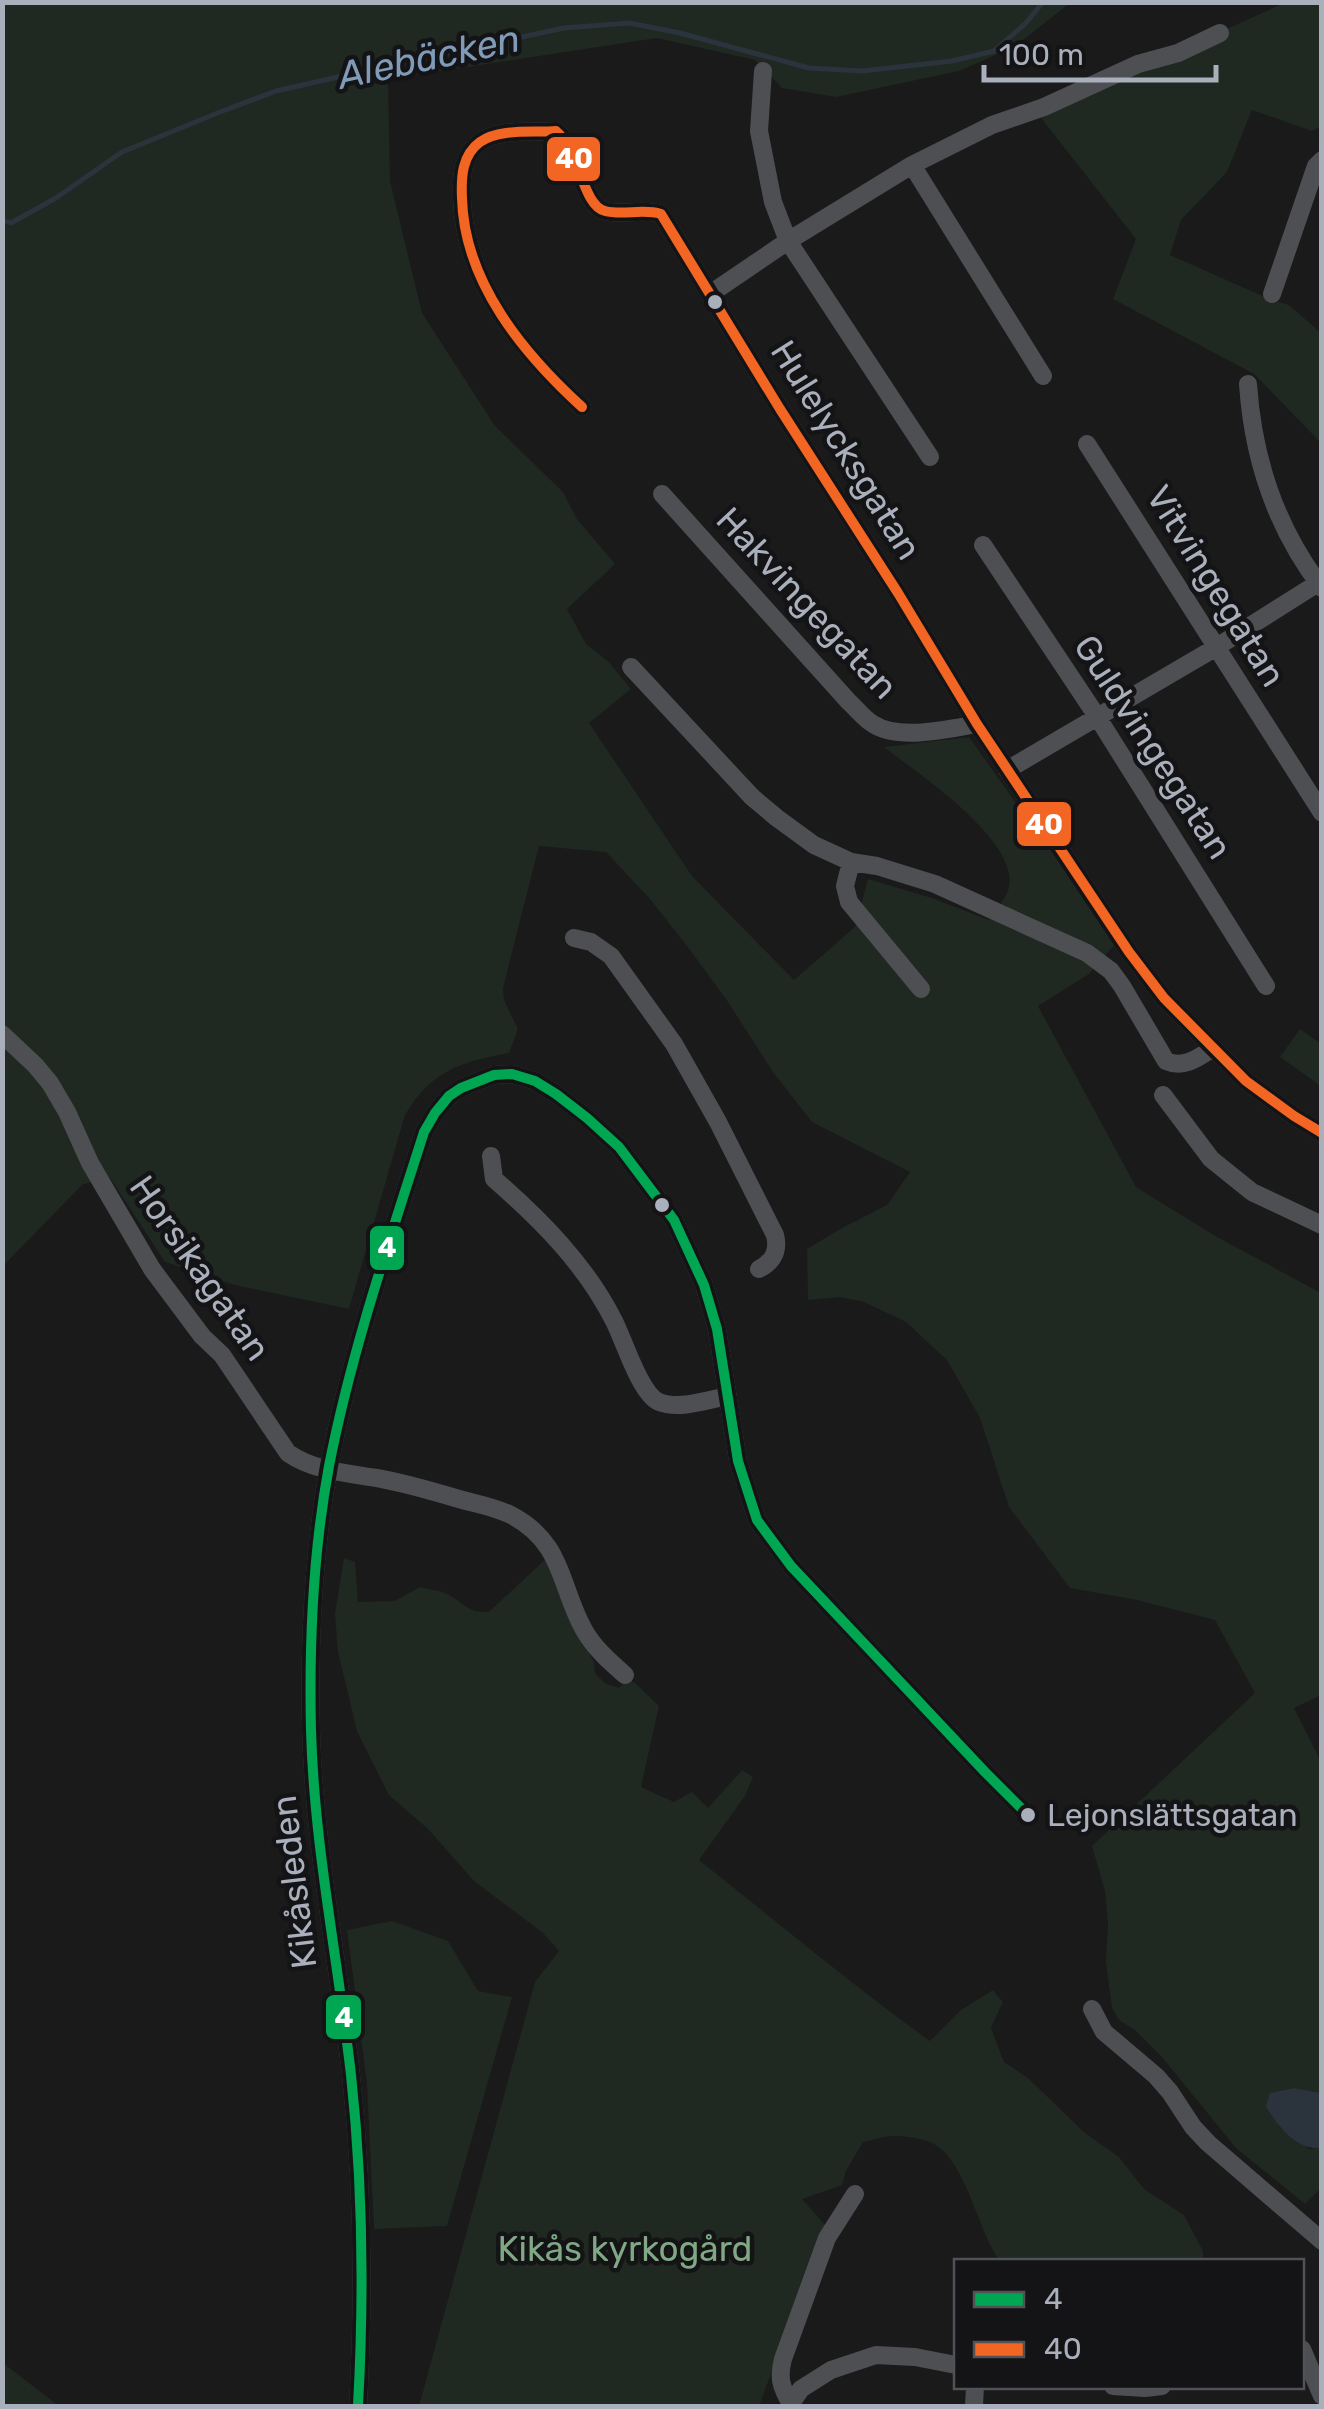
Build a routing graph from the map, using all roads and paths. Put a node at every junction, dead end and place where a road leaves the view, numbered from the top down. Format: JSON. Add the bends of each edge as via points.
{"nodes":[{"id":1,"x":1220,"y":33,"type":"dead end"},
{"id":2,"x":763,"y":72,"type":"dead end"},
{"id":3,"x":1322,"y":160,"type":"edge"},
{"id":4,"x":912,"y":164,"type":"junction"},
{"id":5,"x":788,"y":240,"type":"junction"},
{"id":6,"x":710,"y":294,"type":"junction"},
{"id":7,"x":1272,"y":294,"type":"dead end"},
{"id":8,"x":1043,"y":376,"type":"dead end"},
{"id":9,"x":1248,"y":384,"type":"dead end"},
{"id":10,"x":582,"y":407,"type":"dead end"},
{"id":11,"x":1087,"y":444,"type":"dead end"},
{"id":12,"x":930,"y":457,"type":"dead end"},
{"id":13,"x":662,"y":494,"type":"dead end"},
{"id":14,"x":982,"y":544,"type":"dead end"},
{"id":15,"x":1320,"y":586,"type":"edge"},
{"id":16,"x":1215,"y":648,"type":"junction"},
{"id":17,"x":631,"y":666,"type":"dead end"},
{"id":18,"x":1098,"y":718,"type":"junction"},
{"id":19,"x":977,"y":724,"type":"junction"},
{"id":20,"x":1007,"y":770,"type":"junction"},
{"id":21,"x":1322,"y":813,"type":"edge"},
{"id":22,"x":851,"y":862,"type":"junction"},
{"id":23,"x":574,"y":938,"type":"dead end"},
{"id":24,"x":1266,"y":986,"type":"dead end"},
{"id":25,"x":921,"y":988,"type":"dead end"},
{"id":26,"x":2,"y":1034,"type":"edge"},
{"id":27,"x":1213,"y":1048,"type":"junction"},
{"id":28,"x":1164,"y":1095,"type":"dead end"},
{"id":29,"x":1322,"y":1132,"type":"edge"},
{"id":30,"x":491,"y":1156,"type":"dead end"},
{"id":31,"x":1322,"y":1225,"type":"edge"},
{"id":32,"x":758,"y":1269,"type":"dead end"},
{"id":33,"x":728,"y":1396,"type":"junction"},
{"id":34,"x":329,"y":1470,"type":"junction"},
{"id":35,"x":625,"y":1675,"type":"dead end"},
{"id":36,"x":1028,"y":1815,"type":"dead end"},
{"id":37,"x":1092,"y":2009,"type":"dead end"},
{"id":38,"x":855,"y":2194,"type":"dead end"},
{"id":39,"x":1322,"y":2241,"type":"edge"},
{"id":40,"x":1304,"y":2353,"type":"edge"},
{"id":41,"x":954,"y":2366,"type":"edge"},
{"id":42,"x":1322,"y":2396,"type":"edge"},
{"id":43,"x":790,"y":2405,"type":"edge"},
{"id":44,"x":358,"y":2406,"type":"edge"}],
"edges":[{"from":1,"to":4,"type":"street"},
{"from":2,"to":5,"type":"street","via":[[764,167]]},
{"from":3,"to":7,"type":"street"},
{"from":4,"to":5,"type":"street"},
{"from":4,"to":8,"type":"street"},
{"from":5,"to":6,"type":"street"},
{"from":5,"to":12,"type":"street"},
{"from":6,"to":10,"type":"street","name":"Hulelycksgatan","via":[[661,214],[595,206],[566,139],[556,131],[500,134],[470,150],[461,176],[462,213],[481,280],[520,343]]},
{"from":6,"to":19,"type":"street","name":"Hulelycksgatan"},
{"from":9,"to":15,"type":"street","via":[[1250,418],[1274,508]]},
{"from":11,"to":16,"type":"street","name":"Vitvingegatan"},
{"from":13,"to":19,"type":"street","name":"Hakvingegatan","via":[[874,725],[929,732]]},
{"from":14,"to":18,"type":"street","name":"Guldvingegatan"},
{"from":15,"to":16,"type":"street"},
{"from":16,"to":18,"type":"street"},
{"from":16,"to":21,"type":"street","name":"Vitvingegatan"},
{"from":17,"to":22,"type":"street","via":[[752,797],[814,845]]},
{"from":18,"to":20,"type":"street"},
{"from":18,"to":24,"type":"street","name":"Guldvingegatan"},
{"from":19,"to":20,"type":"street","name":"Hulelycksgatan"},
{"from":20,"to":27,"type":"street","name":"Hulelycksgatan","via":[[1129,952]]},
{"from":22,"to":25,"type":"street","via":[[849,902]]},
{"from":22,"to":27,"type":"street","via":[[935,884],[1087,952],[1122,986],[1166,1061],[1191,1062]]},
{"from":23,"to":32,"type":"street","via":[[611,956],[704,1097],[775,1235],[776,1252]]},
{"from":26,"to":34,"type":"street","name":"Horsikagatan","via":[[50,1083],[152,1269],[222,1355],[288,1454]]},
{"from":27,"to":29,"type":"street","name":"Hulelycksgatan","via":[[1246,1081]]},
{"from":28,"to":31,"type":"street","via":[[1210,1159],[1252,1192]]},
{"from":30,"to":33,"type":"street","via":[[494,1179],[564,1247],[598,1294],[647,1392],[670,1404]]},
{"from":33,"to":34,"type":"street","via":[[717,1329],[674,1220],[587,1118],[534,1081],[494,1075],[448,1096],[424,1132],[358,1346]]},
{"from":33,"to":36,"type":"street","via":[[738,1461],[757,1520],[801,1576]]},
{"from":34,"to":35,"type":"street","name":"Horsikagatan","via":[[492,1508],[532,1529],[558,1562],[582,1627]]},
{"from":34,"to":44,"type":"street","name":"Kikåsleden","via":[[314,1592],[311,1731],[359,2172]]},
{"from":37,"to":39,"type":"street","via":[[1104,2032],[1156,2076],[1208,2143]]},
{"from":38,"to":43,"type":"street","via":[[828,2238],[783,2359],[779,2375]]},
{"from":40,"to":42,"type":"street"},
{"from":41,"to":43,"type":"street","via":[[876,2356],[831,2370],[801,2389]]}]}
